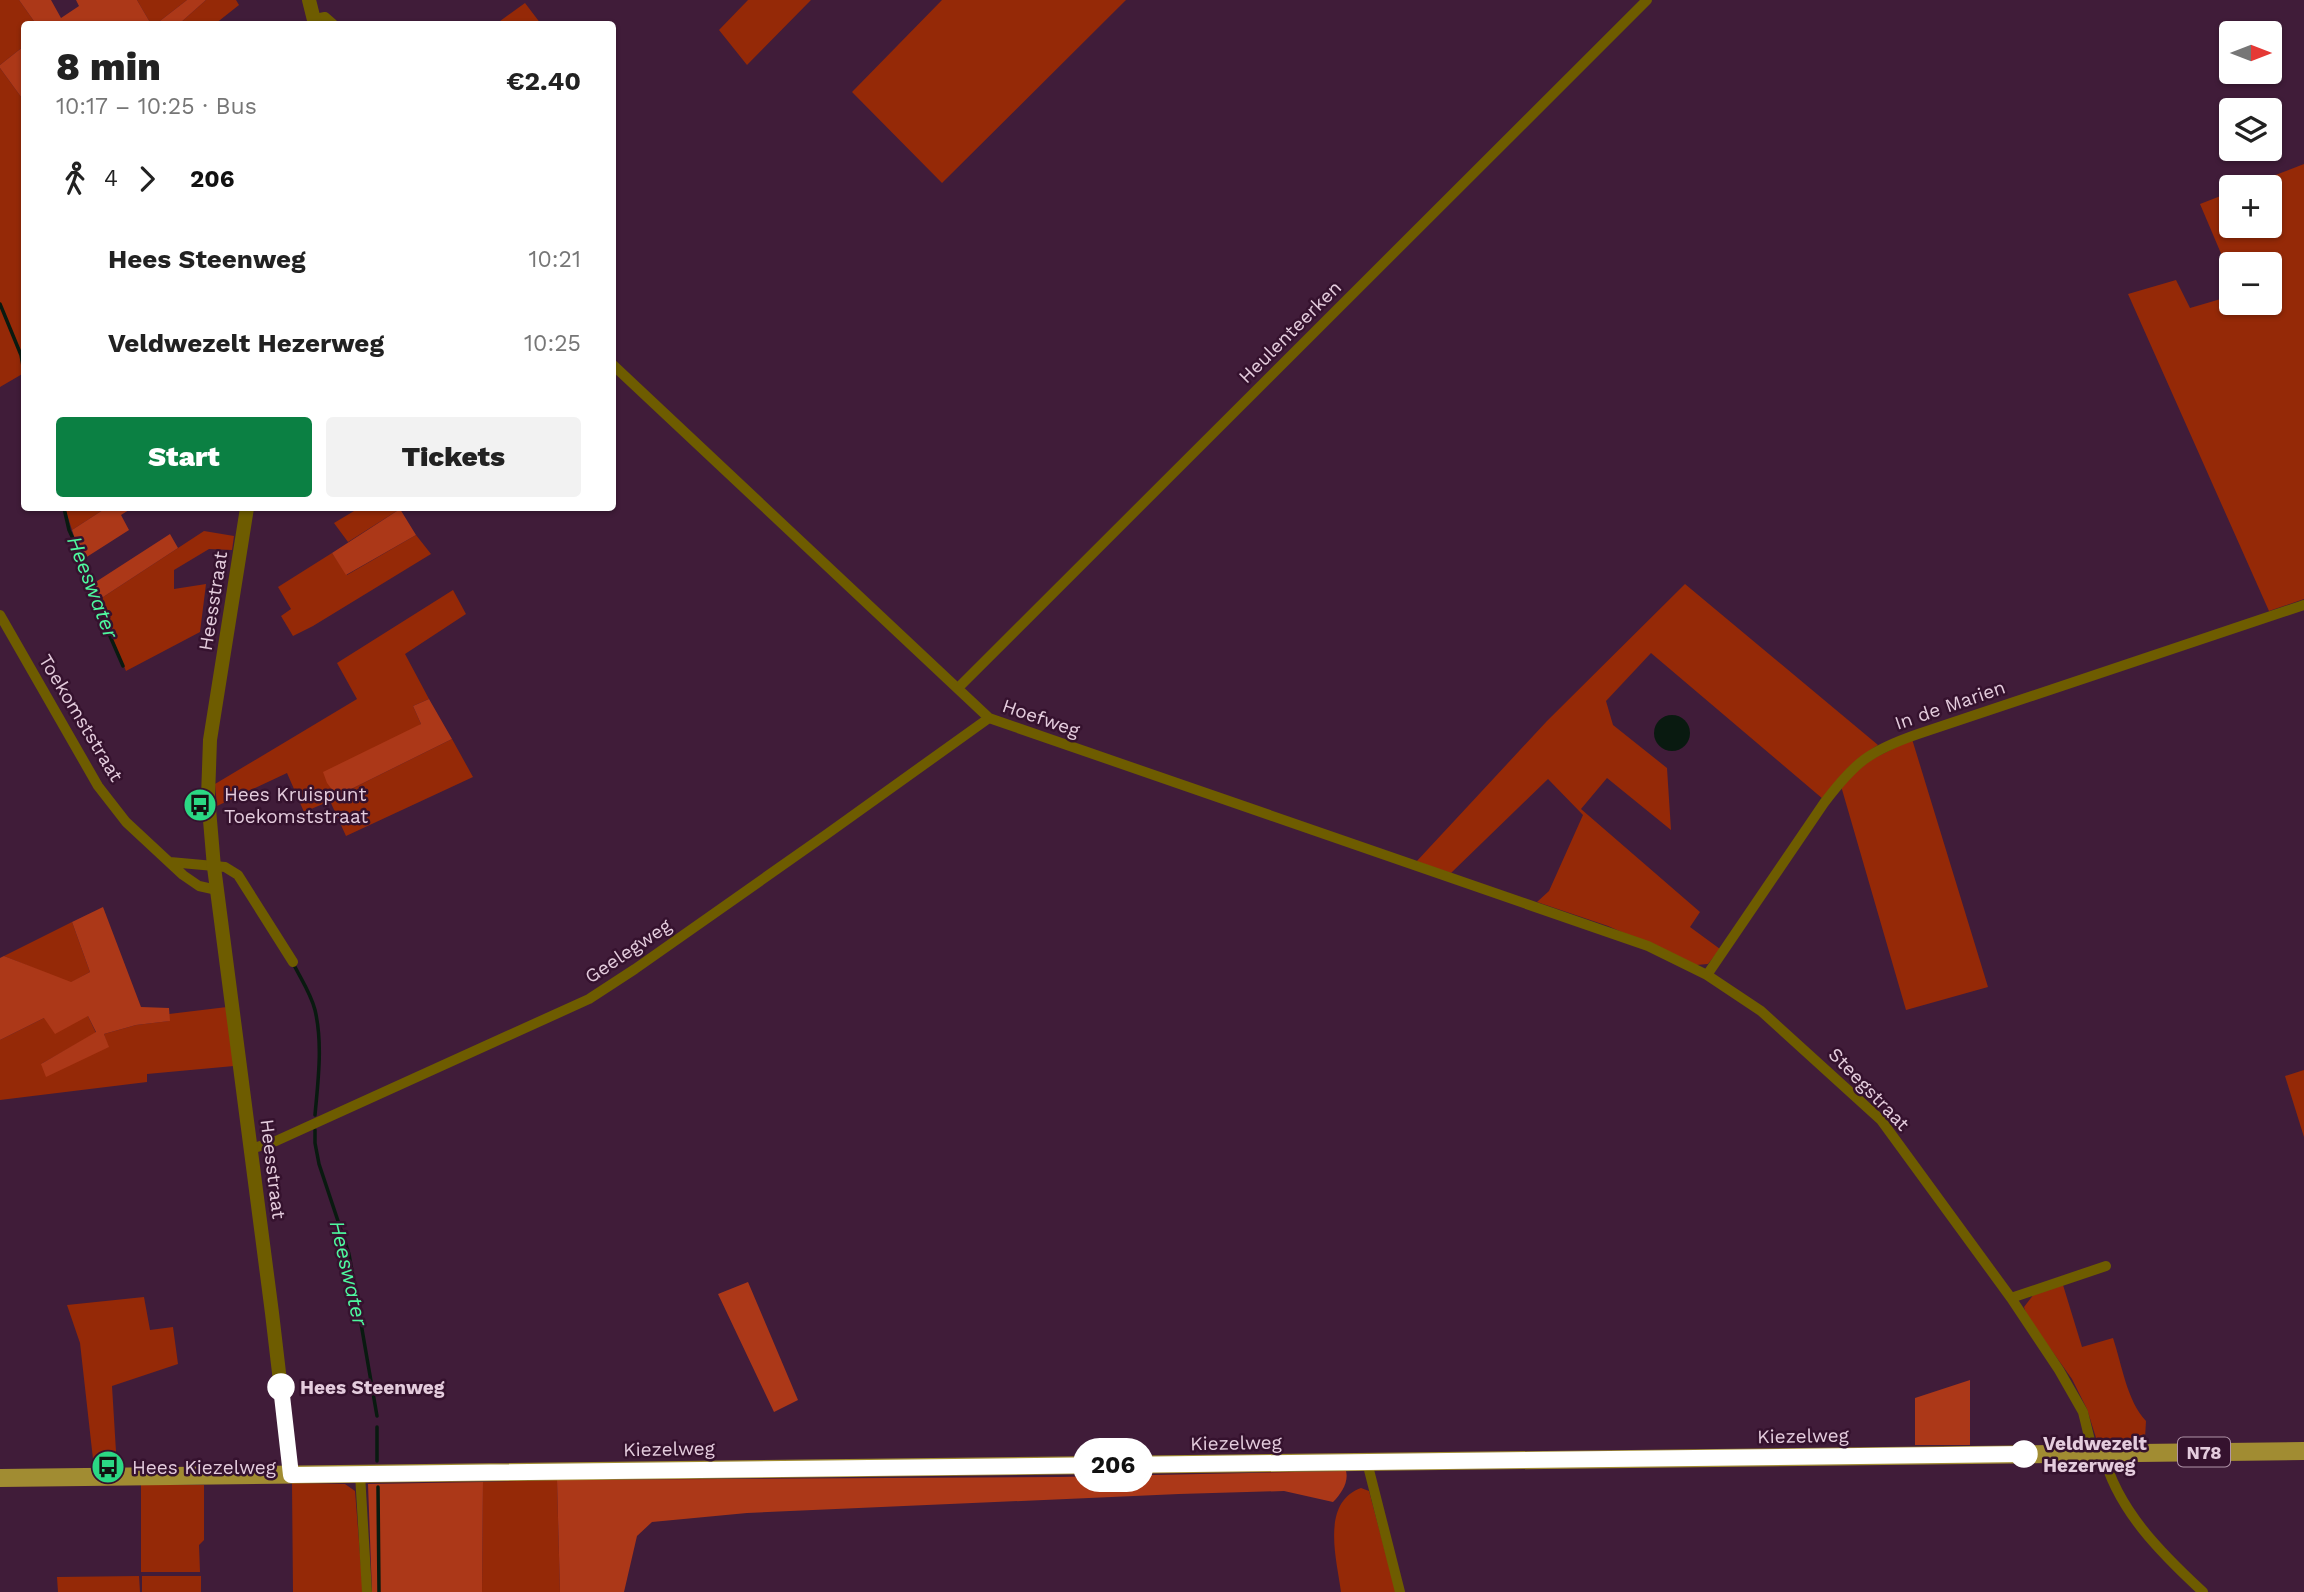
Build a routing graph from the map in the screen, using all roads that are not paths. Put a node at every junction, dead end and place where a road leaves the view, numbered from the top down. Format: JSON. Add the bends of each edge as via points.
{"nodes":[{"id":1,"x":309,"y":0,"type":"edge"},
{"id":2,"x":1647,"y":0,"type":"edge"},
{"id":3,"x":315,"y":21,"type":"edge"},
{"id":4,"x":616,"y":368,"type":"edge"},
{"id":5,"x":247,"y":511,"type":"edge"},
{"id":6,"x":2304,"y":605,"type":"edge"},
{"id":7,"x":0,"y":615,"type":"edge"},
{"id":8,"x":958,"y":688,"type":"junction"},
{"id":9,"x":989,"y":718,"type":"junction"},
{"id":10,"x":170,"y":862,"type":"junction"},
{"id":11,"x":214,"y":867,"type":"junction"},
{"id":12,"x":217,"y":890,"type":"junction"},
{"id":13,"x":1532,"y":905,"type":"joint"},
{"id":14,"x":293,"y":962,"type":"dead end"},
{"id":15,"x":1707,"y":975,"type":"junction"},
{"id":16,"x":251,"y":1149,"type":"junction"},
{"id":17,"x":2106,"y":1266,"type":"dead end"},
{"id":18,"x":2011,"y":1298,"type":"junction"},
{"id":19,"x":2304,"y":1451,"type":"edge"},
{"id":20,"x":2098,"y":1453,"type":"junction"},
{"id":21,"x":1367,"y":1462,"type":"junction"},
{"id":22,"x":360,"y":1474,"type":"junction"},
{"id":23,"x":291,"y":1475,"type":"junction"},
{"id":24,"x":0,"y":1478,"type":"edge"},
{"id":25,"x":367,"y":1592,"type":"edge"},
{"id":26,"x":1400,"y":1592,"type":"edge"},
{"id":27,"x":2203,"y":1592,"type":"edge"}],
"edges":[{"from":1,"to":3,"type":"street"},
{"from":2,"to":8,"type":"street","name":"Heulenteerken"},
{"from":4,"to":8,"type":"street","name":"Hoefweg"},
{"from":5,"to":11,"type":"street","name":"Heesstraat","via":[[211,740],[208,797]]},
{"from":6,"to":15,"type":"street","name":"In de Marien","via":[[1871,753],[1844,776],[1824,803]]},
{"from":7,"to":10,"type":"street","name":"Toekomststraat","via":[[98,786],[126,822]]},
{"from":8,"to":9,"type":"street","name":"Hoefweg"},
{"from":9,"to":13,"type":"street","name":"Hoefweg"},
{"from":9,"to":16,"type":"street","name":"Geelegweg","via":[[589,999]]},
{"from":10,"to":11,"type":"street"},
{"from":10,"to":12,"type":"street","name":"Toekomststraat","via":[[199,886]]},
{"from":11,"to":12,"type":"street","name":"Heesstraat"},
{"from":11,"to":14,"type":"street","via":[[225,867],[237,875]]},
{"from":12,"to":16,"type":"street","name":"Heesstraat"},
{"from":13,"to":15,"type":"street","name":"Steegstraat","via":[[1648,946]]},
{"from":15,"to":18,"type":"street","name":"Steegstraat","via":[[1761,1011],[1881,1120]]},
{"from":16,"to":23,"type":"street","name":"Heesstraat"},
{"from":17,"to":18,"type":"street"},
{"from":18,"to":20,"type":"street","name":"Steegstraat","via":[[2083,1412]]},
{"from":19,"to":20,"type":"main road","name":"Kiezelweg","number":"N78"},
{"from":20,"to":21,"type":"main road","name":"Kiezelweg","number":"N78"},
{"from":20,"to":27,"type":"street","name":"Steegstraat","via":[[2138,1524]]},
{"from":21,"to":22,"type":"main road","name":"Kiezelweg","number":"N78"},
{"from":21,"to":26,"type":"street"},
{"from":22,"to":23,"type":"main road","name":"Kiezelweg","number":"N78"},
{"from":22,"to":25,"type":"street"},
{"from":23,"to":24,"type":"main road","name":"Kiezelweg","number":"N78"}]}
